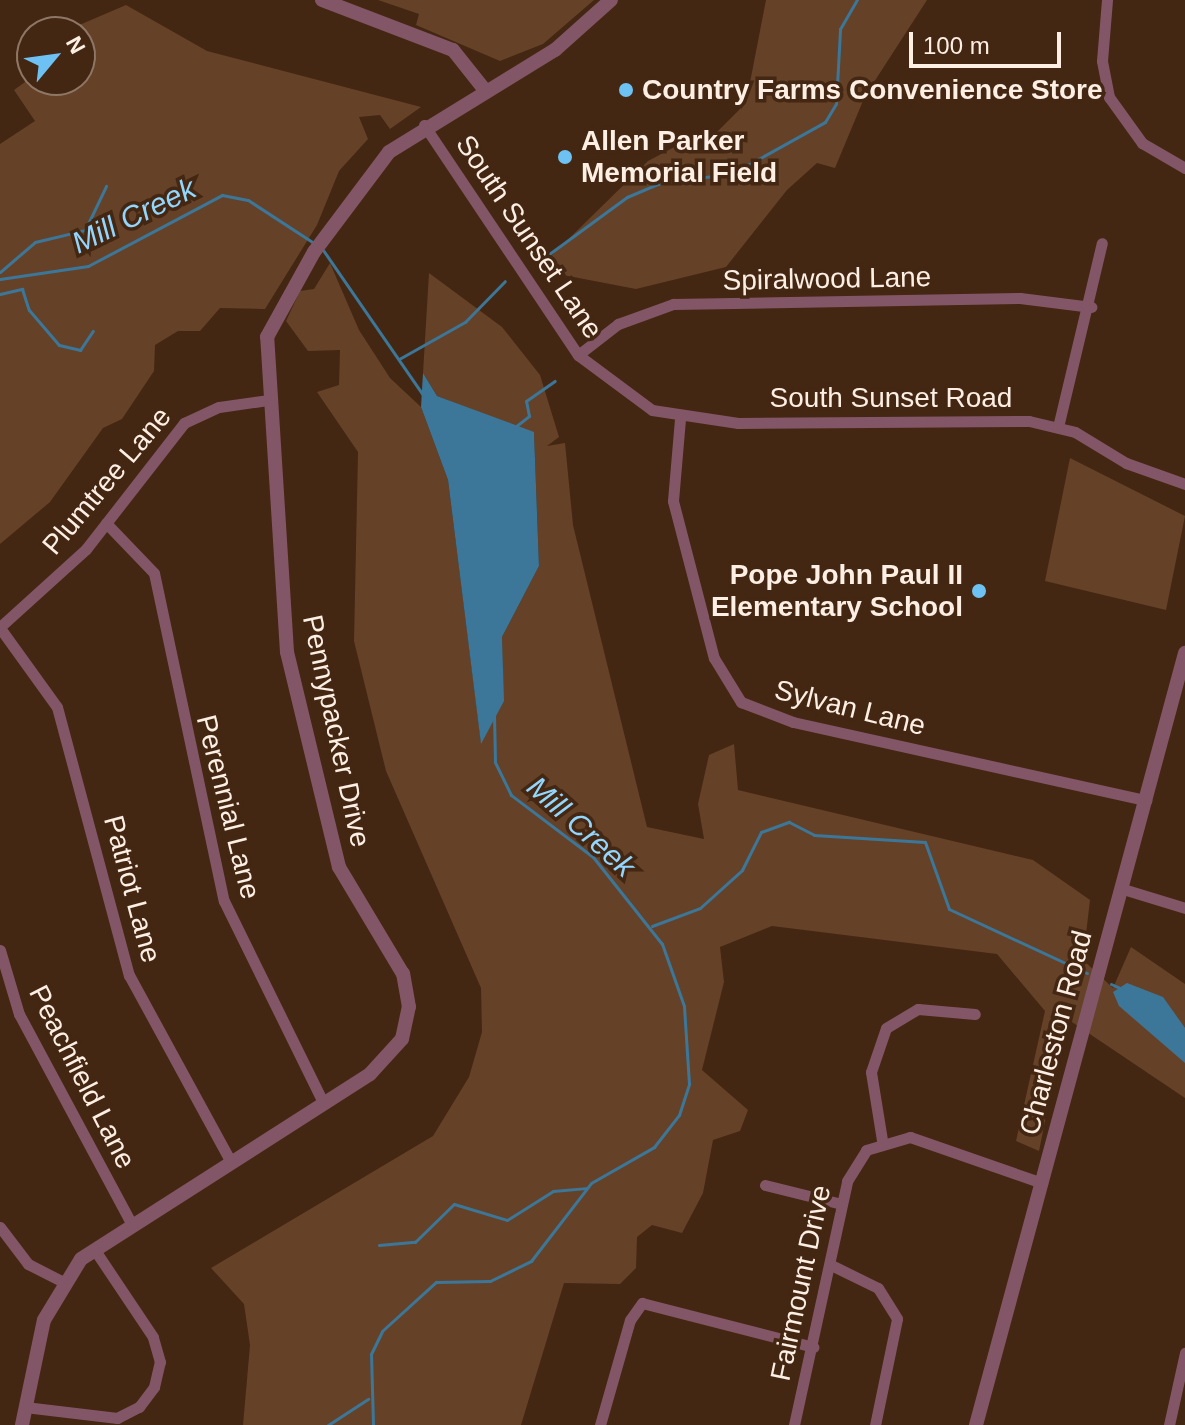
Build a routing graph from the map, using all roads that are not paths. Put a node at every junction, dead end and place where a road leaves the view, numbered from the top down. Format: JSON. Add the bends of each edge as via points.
{"nodes":[{"id":1,"x":322,"y":0,"type":"edge"},
{"id":2,"x":611,"y":0,"type":"edge"},
{"id":3,"x":1107,"y":0,"type":"edge"},
{"id":4,"x":484,"y":89,"type":"junction"},
{"id":5,"x":424,"y":125,"type":"junction"},
{"id":6,"x":1185,"y":168,"type":"edge"},
{"id":7,"x":1102,"y":243,"type":"dead end"},
{"id":8,"x":1091,"y":307,"type":"junction"},
{"id":9,"x":578,"y":355,"type":"junction"},
{"id":10,"x":268,"y":400,"type":"junction"},
{"id":11,"x":680,"y":419,"type":"junction"},
{"id":12,"x":1058,"y":427,"type":"junction"},
{"id":13,"x":1185,"y":484,"type":"edge"},
{"id":14,"x":106,"y":523,"type":"junction"},
{"id":15,"x":0,"y":628,"type":"edge"},
{"id":16,"x":1185,"y":653,"type":"edge"},
{"id":17,"x":1146,"y":800,"type":"junction"},
{"id":18,"x":1123,"y":889,"type":"junction"},
{"id":19,"x":1185,"y":908,"type":"edge"},
{"id":20,"x":0,"y":950,"type":"edge"},
{"id":21,"x":975,"y":1014,"type":"dead end"},
{"id":22,"x":323,"y":1102,"type":"junction"},
{"id":23,"x":882,"y":1140,"type":"junction"},
{"id":24,"x":230,"y":1160,"type":"junction"},
{"id":25,"x":1042,"y":1183,"type":"junction"},
{"id":26,"x":765,"y":1185,"type":"dead end"},
{"id":27,"x":842,"y":1204,"type":"junction"},
{"id":28,"x":131,"y":1223,"type":"junction"},
{"id":29,"x":0,"y":1227,"type":"edge"},
{"id":30,"x":94,"y":1249,"type":"junction"},
{"id":31,"x":831,"y":1265,"type":"junction"},
{"id":32,"x":63,"y":1282,"type":"junction"},
{"id":33,"x":813,"y":1347,"type":"junction"},
{"id":34,"x":1185,"y":1357,"type":"edge"},
{"id":35,"x":25,"y":1407,"type":"junction"},
{"id":36,"x":22,"y":1425,"type":"edge"},
{"id":37,"x":600,"y":1425,"type":"edge"},
{"id":38,"x":794,"y":1425,"type":"edge"},
{"id":39,"x":875,"y":1425,"type":"edge"},
{"id":40,"x":976,"y":1425,"type":"edge"},
{"id":41,"x":1169,"y":1425,"type":"edge"}],
"edges":[{"from":1,"to":4,"type":"street","via":[[453,50]]},
{"from":2,"to":4,"type":"street","name":"Pennypacker Drive","via":[[563,44]]},
{"from":3,"to":6,"type":"street","via":[[1102,36],[1106,84],[1123,121],[1142,143]]},
{"from":4,"to":5,"type":"street","name":"Pennypacker Drive"},
{"from":5,"to":9,"type":"street","name":"South Sunset Lane"},
{"from":5,"to":10,"type":"street","name":"Pennypacker Drive","via":[[389,152],[314,252],[267,337]]},
{"from":7,"to":8,"type":"street"},
{"from":8,"to":9,"type":"street","name":"Spiralwood Lane","via":[[1020,298],[673,304],[618,324]]},
{"from":8,"to":12,"type":"street"},
{"from":9,"to":11,"type":"street","name":"South Sunset Lane","via":[[627,396]]},
{"from":10,"to":14,"type":"street","name":"Plumtree Lane","via":[[219,407],[184,423]]},
{"from":10,"to":22,"type":"street","name":"Pennypacker Drive","via":[[291,671],[339,867],[403,974],[409,1007],[394,1053]]},
{"from":11,"to":12,"type":"street","name":"South Sunset Road","via":[[995,418]]},
{"from":11,"to":17,"type":"street","name":"Sylvan Lane","via":[[673,501],[714,658],[741,702],[793,722]]},
{"from":12,"to":13,"type":"street","name":"South Sunset Road"},
{"from":14,"to":15,"type":"street","name":"Plumtree Lane"},
{"from":14,"to":22,"type":"street","name":"Perennial Lane","via":[[154,573],[224,901]]},
{"from":15,"to":24,"type":"street","name":"Patriot Lane","via":[[61,718],[129,975]]},
{"from":16,"to":17,"type":"street","name":"Charleston Road"},
{"from":17,"to":18,"type":"street","name":"Charleston Road"},
{"from":18,"to":19,"type":"street"},
{"from":18,"to":25,"type":"street","name":"Charleston Road"},
{"from":20,"to":28,"type":"street","name":"Peachfield Lane","via":[[19,1014]]},
{"from":21,"to":23,"type":"street","via":[[918,1009],[886,1028],[871,1072]]},
{"from":22,"to":24,"type":"street","name":"Pennypacker Drive"},
{"from":23,"to":25,"type":"street","via":[[922,1140]]},
{"from":23,"to":27,"type":"street","name":"Fairmount Drive","via":[[851,1169]]},
{"from":24,"to":28,"type":"street","name":"Pennypacker Drive"},
{"from":25,"to":40,"type":"street","name":"Charleston Road"},
{"from":26,"to":27,"type":"street"},
{"from":27,"to":31,"type":"street","name":"Fairmount Drive"},
{"from":28,"to":30,"type":"street","name":"Pennypacker Drive"},
{"from":29,"to":32,"type":"street","via":[[28,1264]]},
{"from":30,"to":32,"type":"street","name":"Pennypacker Drive"},
{"from":30,"to":35,"type":"street","via":[[153,1337],[160,1362],[154,1387],[139,1407],[117,1418]]},
{"from":31,"to":33,"type":"street","name":"Fairmount Drive"},
{"from":31,"to":39,"type":"street","via":[[878,1288],[897,1319]]},
{"from":32,"to":35,"type":"street","name":"Pennypacker Drive","via":[[39,1336]]},
{"from":33,"to":37,"type":"street","via":[[642,1303],[630,1320]]},
{"from":33,"to":38,"type":"street","name":"Fairmount Drive"},
{"from":34,"to":41,"type":"street"},
{"from":35,"to":36,"type":"street","name":"Pennypacker Drive"}]}
